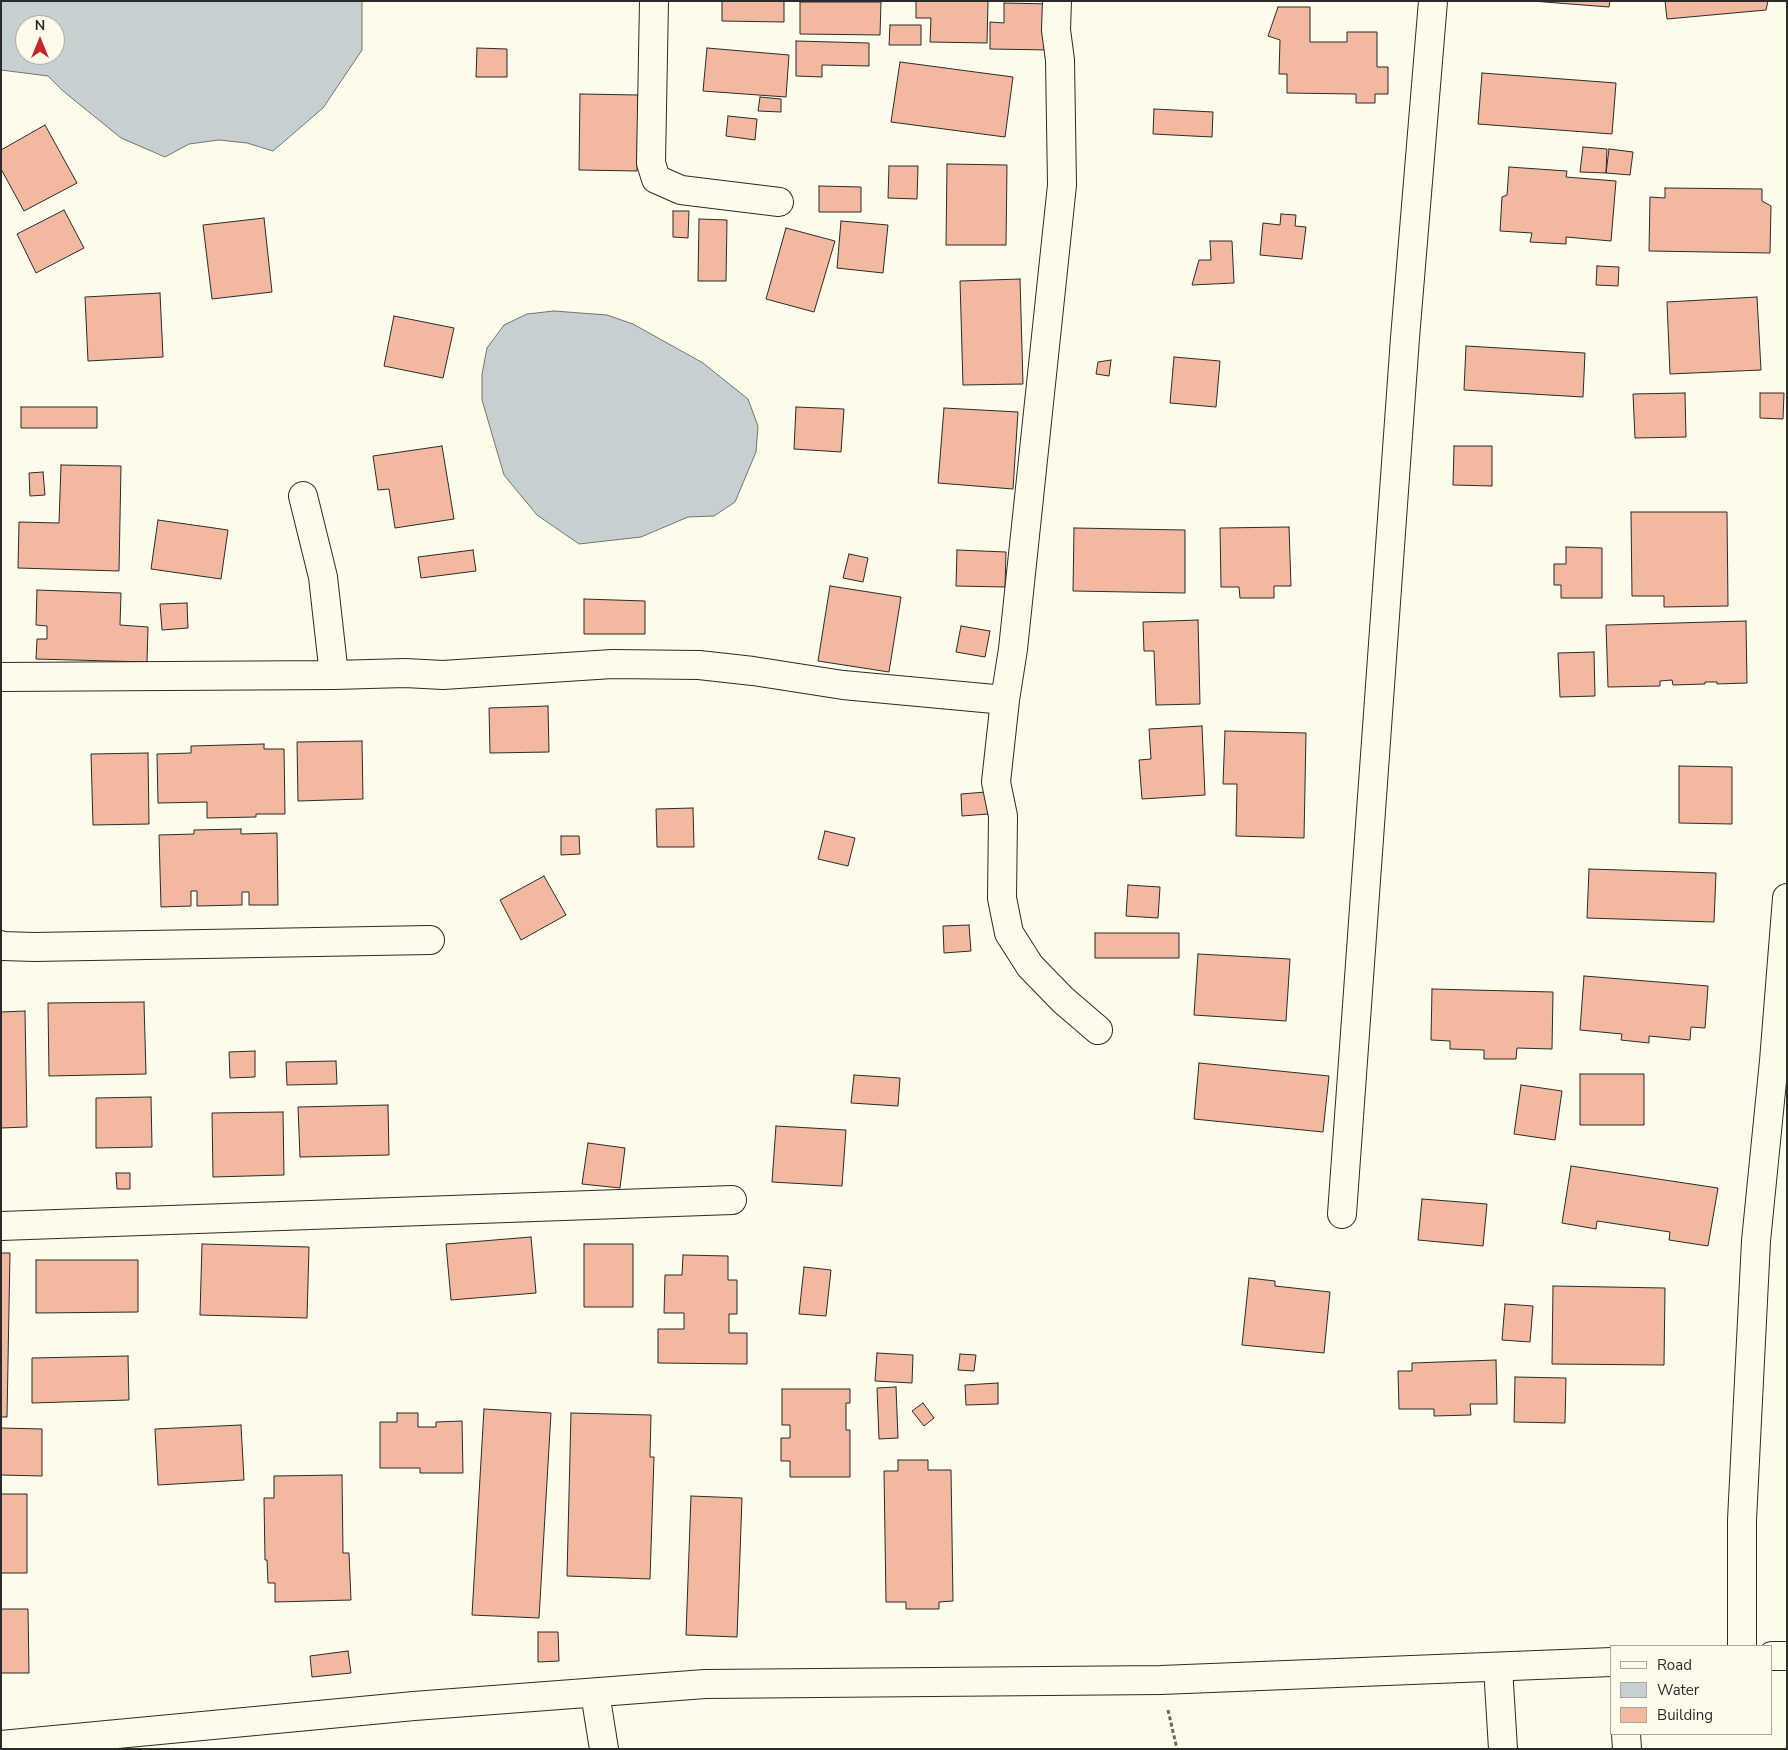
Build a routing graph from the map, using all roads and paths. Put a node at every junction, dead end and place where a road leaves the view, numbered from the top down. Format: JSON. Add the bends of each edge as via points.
{"nodes":[{"id":1,"x":654,"y":1,"type":"edge"},
{"id":2,"x":1057,"y":1,"type":"edge"},
{"id":3,"x":1433,"y":1,"type":"edge"},
{"id":4,"x":778,"y":202,"type":"dead end"},
{"id":5,"x":303,"y":496,"type":"dead end"},
{"id":6,"x":334,"y":675,"type":"junction"},
{"id":7,"x":1,"y":678,"type":"edge"},
{"id":8,"x":1005,"y":700,"type":"junction"},
{"id":9,"x":1787,"y":898,"type":"edge"},
{"id":10,"x":430,"y":940,"type":"dead end"},
{"id":11,"x":1,"y":945,"type":"edge"},
{"id":12,"x":1098,"y":1030,"type":"dead end"},
{"id":13,"x":732,"y":1200,"type":"dead end"},
{"id":14,"x":1342,"y":1214,"type":"dead end"},
{"id":15,"x":1,"y":1226,"type":"edge"},
{"id":16,"x":1742,"y":1645,"type":"edge"},
{"id":17,"x":1773,"y":1656,"type":"edge"},
{"id":18,"x":1787,"y":1656,"type":"edge"},
{"id":19,"x":1610,"y":1662,"type":"edge"},
{"id":20,"x":1498,"y":1666,"type":"junction"},
{"id":21,"x":1161,"y":1680,"type":"junction"},
{"id":22,"x":595,"y":1693,"type":"junction"},
{"id":23,"x":1626,"y":1735,"type":"edge"},
{"id":24,"x":1,"y":1745,"type":"edge"},
{"id":25,"x":604,"y":1749,"type":"edge"},
{"id":26,"x":1176,"y":1749,"type":"edge"},
{"id":27,"x":1503,"y":1749,"type":"edge"},
{"id":28,"x":1627,"y":1749,"type":"edge"}],
"edges":[{"from":1,"to":4,"type":"street","via":[[651,163],[656,179],[680,190]]},
{"from":2,"to":8,"type":"street","via":[[1062,185]]},
{"from":3,"to":14,"type":"street"},
{"from":5,"to":6,"type":"street","via":[[323,577]]},
{"from":6,"to":7,"type":"street"},
{"from":6,"to":8,"type":"street","via":[[443,675],[612,664],[699,665],[843,685]]},
{"from":8,"to":12,"type":"street","via":[[996,782],[1003,816],[1002,898],[1009,933],[1030,966]]},
{"from":9,"to":16,"type":"street","via":[[1756,1241],[1742,1520]]},
{"from":10,"to":11,"type":"street"},
{"from":13,"to":15,"type":"street"},
{"from":17,"to":18,"type":"street"},
{"from":19,"to":20,"type":"street"},
{"from":20,"to":21,"type":"street"},
{"from":20,"to":27,"type":"street"},
{"from":21,"to":22,"type":"street","via":[[705,1684]]},
{"from":21,"to":26,"type":"path"},
{"from":22,"to":24,"type":"street","via":[[414,1706]]},
{"from":22,"to":25,"type":"street"},
{"from":23,"to":28,"type":"street"}]}
